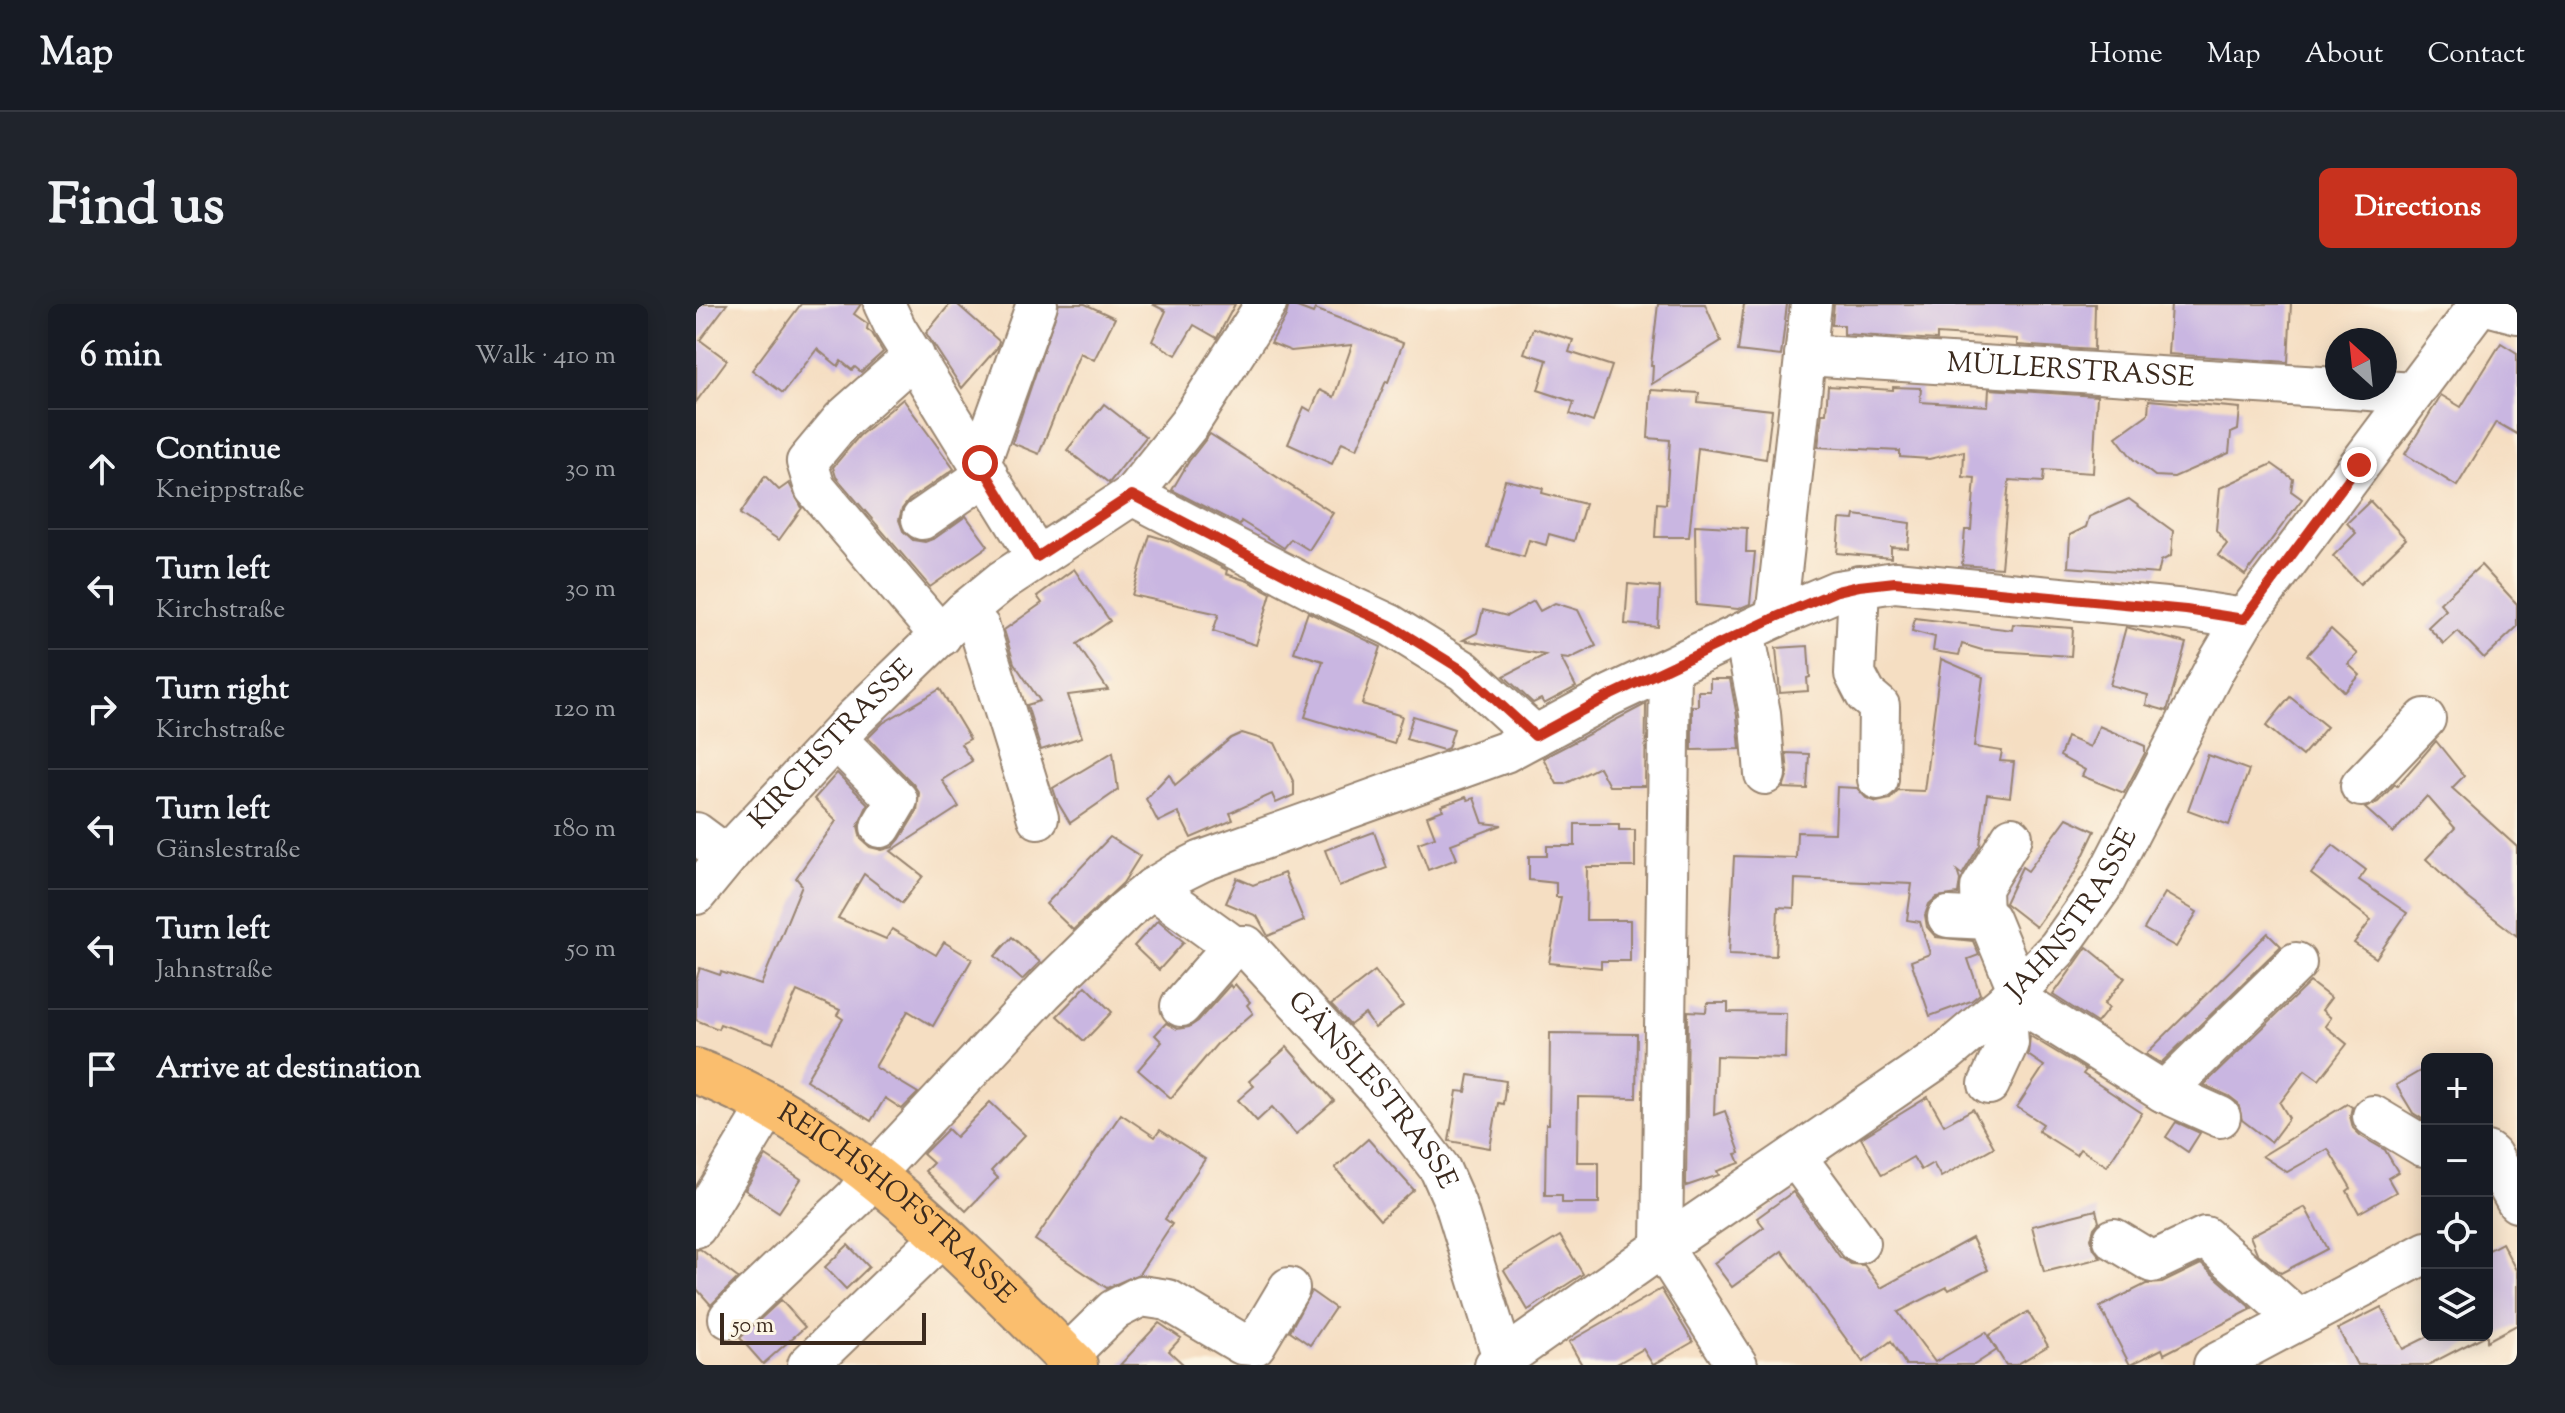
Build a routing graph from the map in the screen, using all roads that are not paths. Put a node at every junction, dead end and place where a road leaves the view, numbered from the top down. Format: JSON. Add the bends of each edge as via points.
{"nodes":[{"id":1,"x":884,"y":304,"type":"edge"},
{"id":2,"x":1037,"y":304,"type":"edge"},
{"id":3,"x":1266,"y":304,"type":"edge"},
{"id":4,"x":1811,"y":304,"type":"edge"},
{"id":5,"x":2482,"y":304,"type":"edge"},
{"id":6,"x":2517,"y":313,"type":"edge"},
{"id":7,"x":1805,"y":355,"type":"junction"},
{"id":8,"x":914,"y":356,"type":"junction"},
{"id":9,"x":2325,"y":387,"type":"edge"},
{"id":10,"x":2397,"y":392,"type":"edge"},
{"id":11,"x":2413,"y":393,"type":"junction"},
{"id":12,"x":983,"y":468,"type":"junction"},
{"id":13,"x":1132,"y":495,"type":"junction"},
{"id":14,"x":922,"y":519,"type":"dead end"},
{"id":15,"x":1037,"y":557,"type":"junction"},
{"id":16,"x":1859,"y":586,"type":"junction"},
{"id":17,"x":2244,"y":619,"type":"junction"},
{"id":18,"x":1760,"y":624,"type":"junction"},
{"id":19,"x":961,"y":625,"type":"junction"},
{"id":20,"x":1670,"y":668,"type":"junction"},
{"id":21,"x":2425,"y":719,"type":"dead end"},
{"id":22,"x":1535,"y":736,"type":"junction"},
{"id":23,"x":836,"y":739,"type":"junction"},
{"id":24,"x":1765,"y":774,"type":"dead end"},
{"id":25,"x":1878,"y":779,"type":"dead end"},
{"id":26,"x":2361,"y":786,"type":"dead end"},
{"id":27,"x":1038,"y":818,"type":"dead end"},
{"id":28,"x":881,"y":827,"type":"dead end"},
{"id":29,"x":2012,"y":837,"type":"dead end"},
{"id":30,"x":712,"y":845,"type":"edge"},
{"id":31,"x":1153,"y":888,"type":"junction"},
{"id":32,"x":696,"y":894,"type":"edge"},
{"id":33,"x":1233,"y":946,"type":"junction"},
{"id":34,"x":2296,"y":963,"type":"dead end"},
{"id":35,"x":2012,"y":996,"type":"junction"},
{"id":36,"x":1181,"y":1006,"type":"dead end"},
{"id":37,"x":1369,"y":1040,"type":"dead end"},
{"id":38,"x":696,"y":1072,"type":"edge"},
{"id":39,"x":1989,"y":1084,"type":"dead end"},
{"id":40,"x":2164,"y":1092,"type":"junction"},
{"id":41,"x":1382,"y":1093,"type":"junction"},
{"id":42,"x":769,"y":1106,"type":"junction"},
{"id":43,"x":2373,"y":1116,"type":"dead end"},
{"id":44,"x":2220,"y":1117,"type":"dead end"},
{"id":45,"x":2421,"y":1145,"type":"edge"},
{"id":46,"x":1795,"y":1156,"type":"junction"},
{"id":47,"x":2493,"y":1159,"type":"edge"},
{"id":48,"x":873,"y":1174,"type":"junction"},
{"id":49,"x":2517,"y":1203,"type":"edge"},
{"id":50,"x":2493,"y":1217,"type":"edge"},
{"id":51,"x":696,"y":1227,"type":"edge"},
{"id":52,"x":942,"y":1236,"type":"junction"},
{"id":53,"x":2114,"y":1239,"type":"dead end"},
{"id":54,"x":1859,"y":1243,"type":"dead end"},
{"id":55,"x":1662,"y":1247,"type":"junction"},
{"id":56,"x":2421,"y":1255,"type":"edge"},
{"id":57,"x":1289,"y":1288,"type":"dead end"},
{"id":58,"x":729,"y":1318,"type":"dead end"},
{"id":59,"x":2299,"y":1320,"type":"junction"},
{"id":60,"x":1070,"y":1361,"type":"edge"},
{"id":61,"x":1499,"y":1362,"type":"edge"},
{"id":62,"x":808,"y":1365,"type":"edge"},
{"id":63,"x":1737,"y":1365,"type":"edge"},
{"id":64,"x":2214,"y":1365,"type":"edge"}],
"edges":[{"from":1,"to":8,"type":"street"},
{"from":2,"to":12,"type":"street"},
{"from":3,"to":13,"type":"street","name":"KIRCHSTRASSE","via":[[1189,424]]},
{"from":4,"to":7,"type":"street"},
{"from":5,"to":6,"type":"street"},
{"from":5,"to":11,"type":"street","name":"JAHNSTRASSE"},
{"from":7,"to":9,"type":"street","name":"MÜLLERSTRASSE"},
{"from":7,"to":18,"type":"street"},
{"from":8,"to":12,"type":"street"},
{"from":8,"to":19,"type":"street","name":"KIRCHSTRASSE","via":[[842,420],[807,462],[815,488]]},
{"from":10,"to":11,"type":"street","name":"MÜLLERSTRASSE"},
{"from":11,"to":17,"type":"street","name":"JAHNSTRASSE"},
{"from":12,"to":14,"type":"street"},
{"from":12,"to":15,"type":"street"},
{"from":13,"to":15,"type":"street","name":"KIRCHSTRASSE"},
{"from":13,"to":22,"type":"street","via":[[1390,625],[1464,671]]},
{"from":15,"to":19,"type":"street","name":"KIRCHSTRASSE","via":[[1002,581]]},
{"from":16,"to":17,"type":"street","via":[[1895,582]]},
{"from":16,"to":18,"type":"street"},
{"from":16,"to":25,"type":"street","via":[[1855,674],[1879,706]]},
{"from":17,"to":35,"type":"street","name":"JAHNSTRASSE","via":[[2102,886],[2058,948]]},
{"from":18,"to":20,"type":"street"},
{"from":18,"to":24,"type":"street"},
{"from":19,"to":23,"type":"street","name":"KIRCHSTRASSE"},
{"from":19,"to":27,"type":"street"},
{"from":20,"to":22,"type":"street"},
{"from":20,"to":55,"type":"street"},
{"from":21,"to":26,"type":"street"},
{"from":22,"to":31,"type":"street","via":[[1505,752],[1202,861]]},
{"from":23,"to":28,"type":"street","via":[[897,800]]},
{"from":23,"to":30,"type":"street","name":"KIRCHSTRASSE"},
{"from":29,"to":35,"type":"street","via":[[1965,918],[1989,919]]},
{"from":30,"to":32,"type":"street","name":"KIRCHSTRASSE"},
{"from":31,"to":33,"type":"street","name":"GÄNSLESTRASSE"},
{"from":31,"to":48,"type":"street","via":[[1043,992]]},
{"from":33,"to":36,"type":"street"},
{"from":33,"to":41,"type":"street","name":"GÄNSLESTRASSE","via":[[1246,946]]},
{"from":34,"to":40,"type":"street"},
{"from":35,"to":39,"type":"street","via":[[2008,1043]]},
{"from":35,"to":40,"type":"street"},
{"from":35,"to":46,"type":"street","name":"JAHNSTRASSE","via":[[1947,1052]]},
{"from":37,"to":41,"type":"street","via":[[1394,1070]]},
{"from":38,"to":42,"type":"main road","name":"REICHSHOFSTRASSE"},
{"from":40,"to":44,"type":"street"},
{"from":41,"to":61,"type":"street","name":"GÄNSLESTRASSE","via":[[1440,1169],[1455,1203]]},
{"from":42,"to":48,"type":"main road","name":"REICHSHOFSTRASSE"},
{"from":42,"to":51,"type":"street"},
{"from":43,"to":45,"type":"street"},
{"from":46,"to":54,"type":"street"},
{"from":46,"to":55,"type":"street","name":"JAHNSTRASSE"},
{"from":47,"to":49,"type":"street"},
{"from":48,"to":52,"type":"main road","name":"REICHSHOFSTRASSE"},
{"from":48,"to":58,"type":"street","via":[[855,1198]]},
{"from":49,"to":50,"type":"street"},
{"from":52,"to":60,"type":"main road","name":"REICHSHOFSTRASSE"},
{"from":52,"to":62,"type":"street"},
{"from":53,"to":59,"type":"street","via":[[2152,1262],[2205,1237]]},
{"from":55,"to":61,"type":"street","name":"JAHNSTRASSE"},
{"from":55,"to":63,"type":"street"},
{"from":56,"to":59,"type":"street"},
{"from":57,"to":60,"type":"street","via":[[1255,1345],[1242,1344],[1168,1300],[1141,1296],[1114,1310]]},
{"from":59,"to":64,"type":"street"}]}
